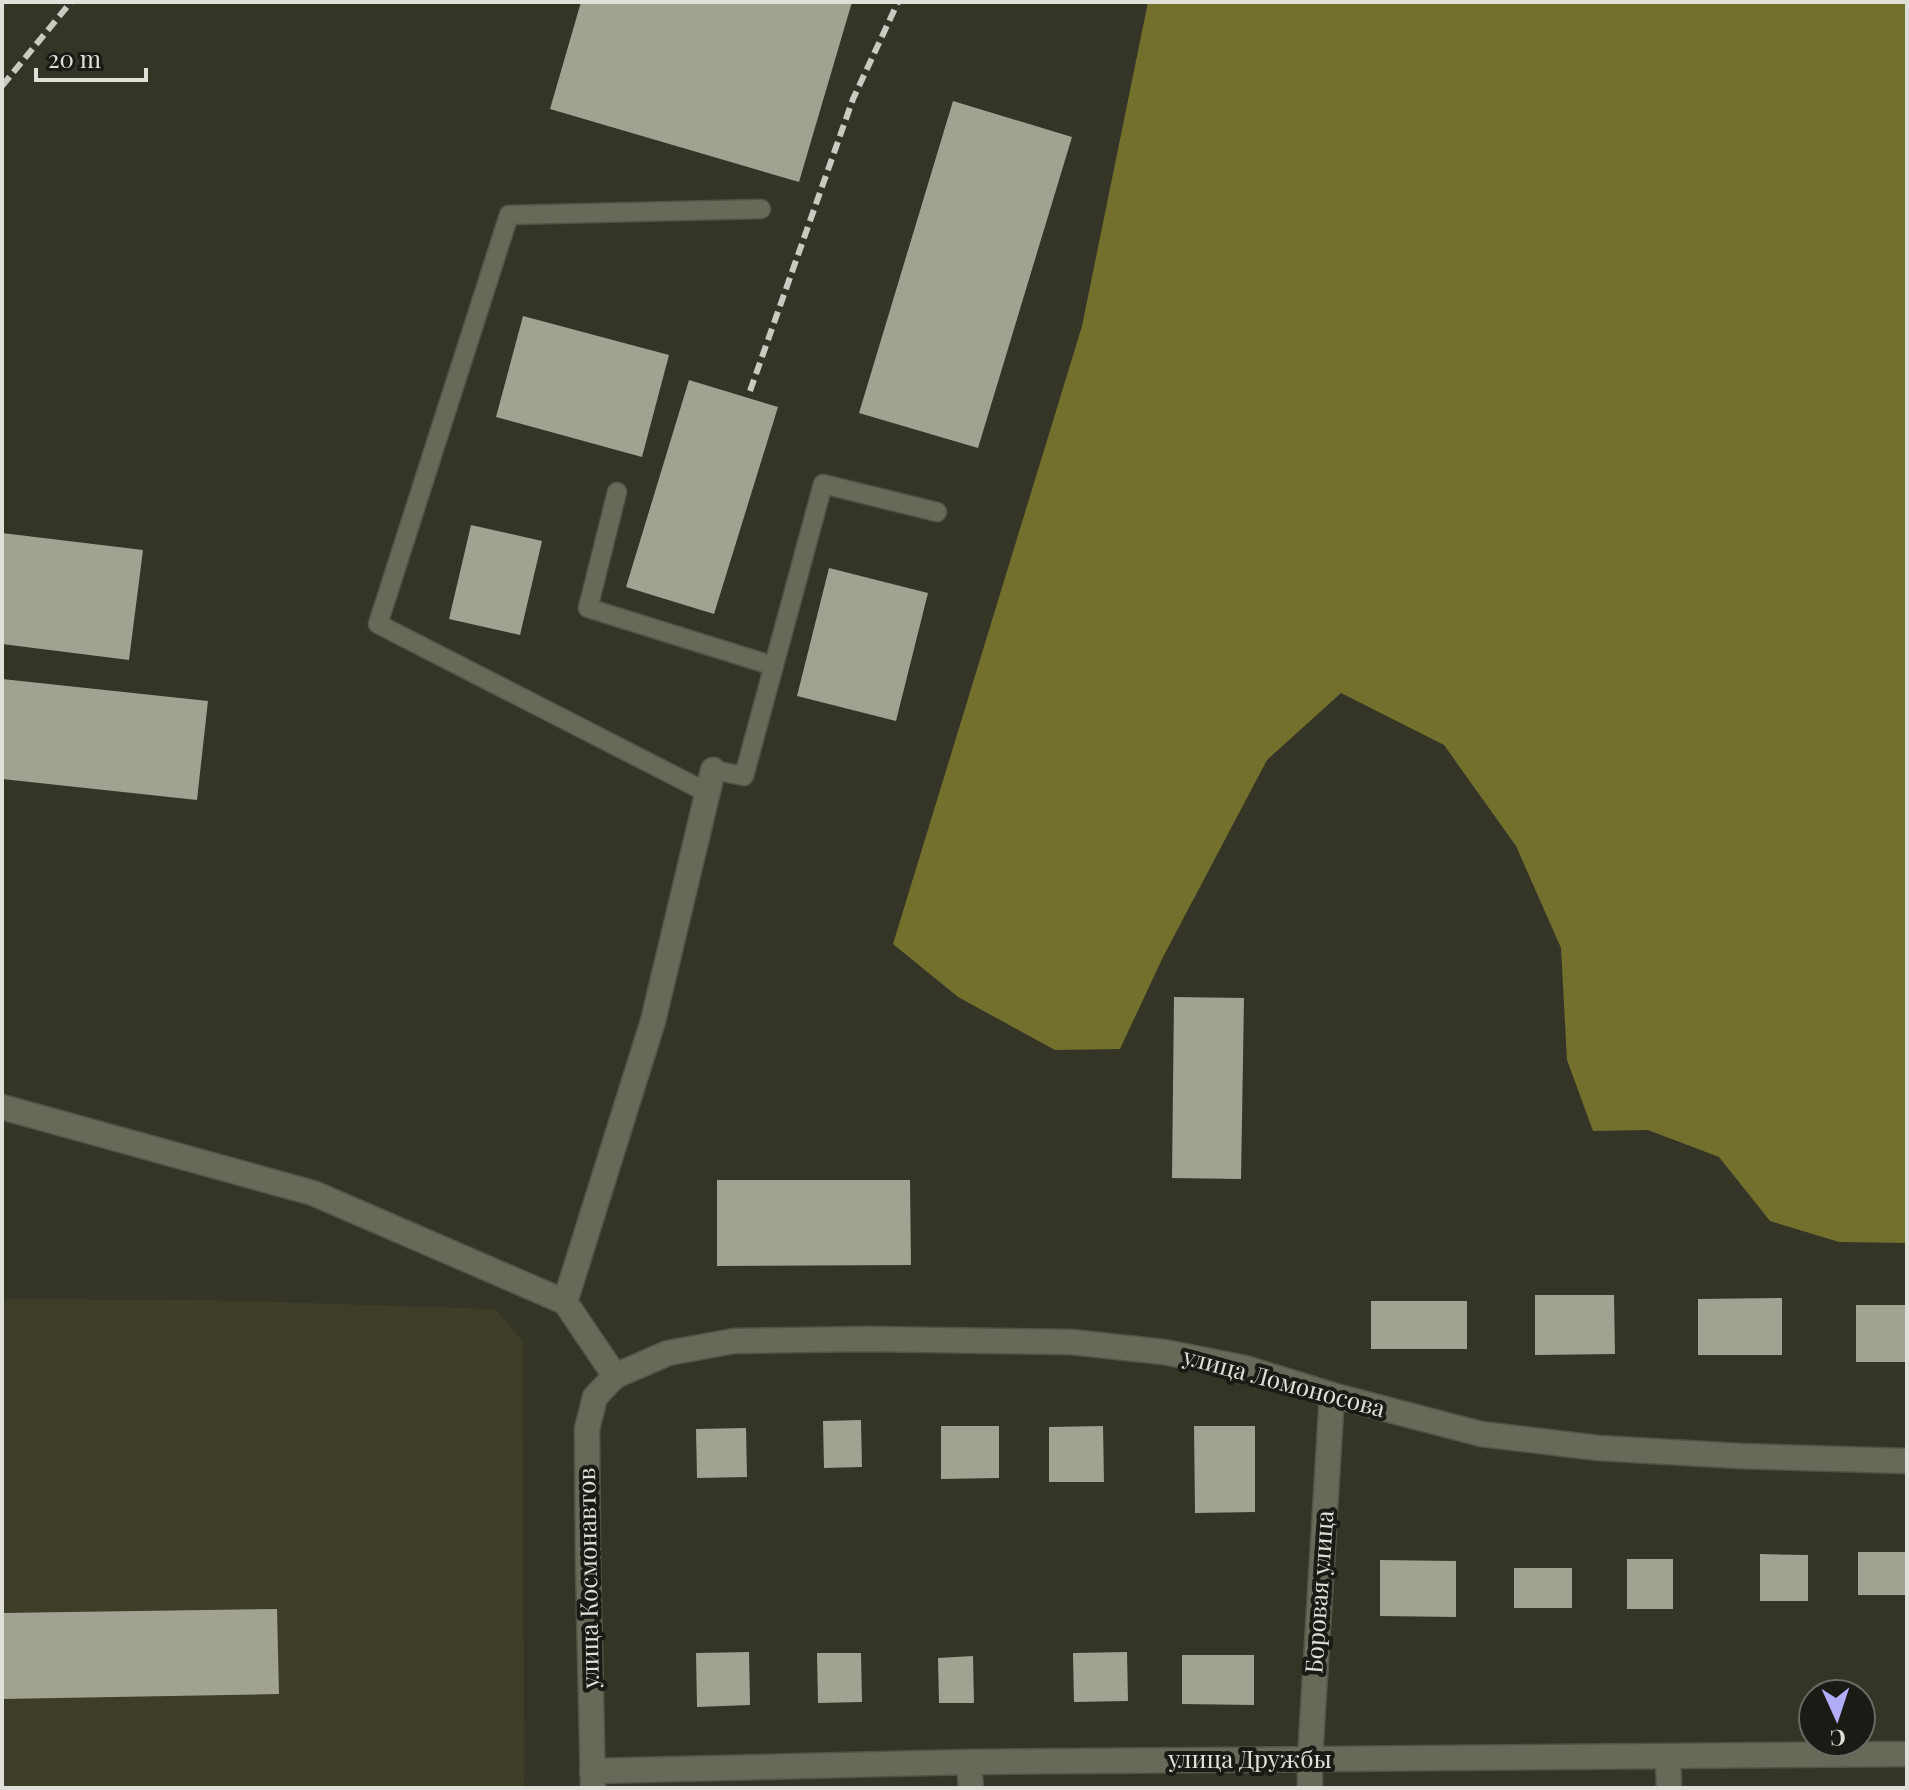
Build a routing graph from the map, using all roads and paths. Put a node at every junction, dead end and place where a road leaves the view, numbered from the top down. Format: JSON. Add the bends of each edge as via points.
{"nodes":[{"id":1,"x":761,"y":209,"type":"dead end"},
{"id":2,"x":617,"y":492,"type":"dead end"},
{"id":3,"x":937,"y":512,"type":"dead end"},
{"id":4,"x":774,"y":666,"type":"junction"},
{"id":5,"x":711,"y":782,"type":"junction"},
{"id":6,"x":2,"y":1107,"type":"edge"},
{"id":7,"x":565,"y":1302,"type":"junction"},
{"id":8,"x":615,"y":1376,"type":"junction"},
{"id":9,"x":1332,"y":1395,"type":"junction"},
{"id":10,"x":1907,"y":1461,"type":"edge"},
{"id":11,"x":1907,"y":1754,"type":"edge"},
{"id":12,"x":1668,"y":1756,"type":"junction"},
{"id":13,"x":1310,"y":1759,"type":"junction"},
{"id":14,"x":969,"y":1762,"type":"junction"},
{"id":15,"x":593,"y":1780,"type":"edge"},
{"id":16,"x":971,"y":1788,"type":"edge"},
{"id":17,"x":1310,"y":1788,"type":"edge"},
{"id":18,"x":1669,"y":1788,"type":"edge"}],
"edges":[{"from":1,"to":5,"type":"lane","via":[[509,215],[378,624]]},
{"from":2,"to":4,"type":"lane","via":[[588,608]]},
{"from":3,"to":4,"type":"lane","via":[[823,484]]},
{"from":4,"to":5,"type":"lane","via":[[744,776]]},
{"from":5,"to":7,"type":"street","via":[[653,1021]]},
{"from":6,"to":7,"type":"street","via":[[313,1193]]},
{"from":7,"to":8,"type":"street"},
{"from":8,"to":9,"type":"street","name":"улица Ломоносова","via":[[668,1353],[734,1341],[1071,1342],[1245,1368]]},
{"from":8,"to":15,"type":"street","name":"улица Космонавтов","via":[[595,1397],[587,1429]]},
{"from":9,"to":10,"type":"street","name":"улица Ломоносова","via":[[1481,1434],[1598,1448]]},
{"from":9,"to":13,"type":"street","name":"Боровая улица"},
{"from":11,"to":12,"type":"street","name":"улица Дружбы"},
{"from":12,"to":13,"type":"street","name":"улица Дружбы"},
{"from":12,"to":18,"type":"street"},
{"from":13,"to":14,"type":"street","name":"улица Дружбы"},
{"from":13,"to":17,"type":"street","name":"Боровая улица"},
{"from":14,"to":15,"type":"street","name":"улица Дружбы"},
{"from":14,"to":16,"type":"street"}]}
